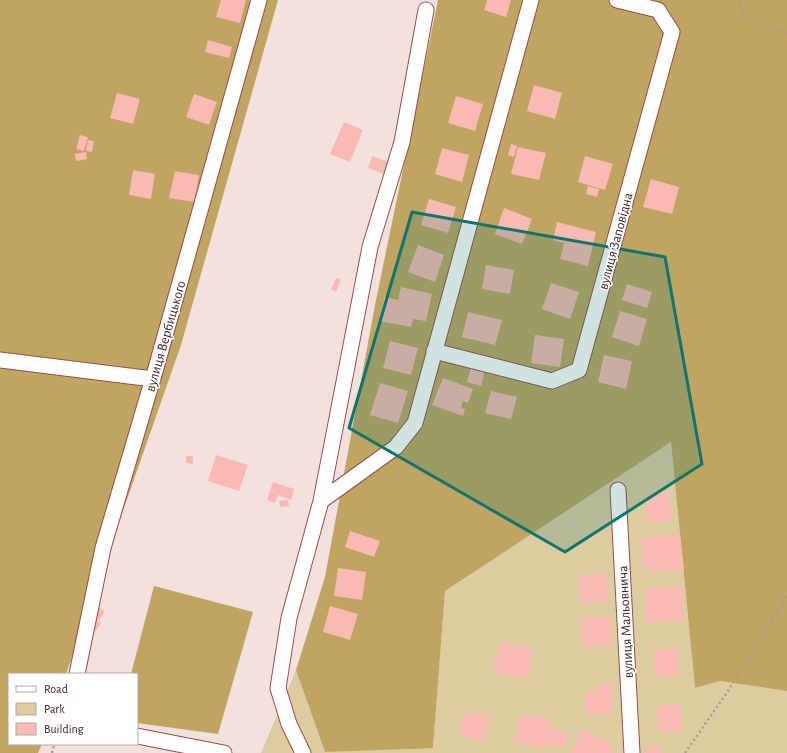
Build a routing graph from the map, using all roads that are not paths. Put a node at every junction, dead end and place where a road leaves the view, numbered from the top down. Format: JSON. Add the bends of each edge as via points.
{"nodes":[{"id":1,"x":258,"y":0,"type":"edge"},
{"id":2,"x":531,"y":0,"type":"edge"},
{"id":3,"x":617,"y":0,"type":"edge"},
{"id":4,"x":426,"y":10,"type":"dead end"},
{"id":5,"x":434,"y":351,"type":"junction"},
{"id":6,"x":0,"y":360,"type":"edge"},
{"id":7,"x":153,"y":379,"type":"junction"},
{"id":8,"x":618,"y":490,"type":"dead end"},
{"id":9,"x":321,"y":501,"type":"junction"},
{"id":10,"x":76,"y":673,"type":"edge"},
{"id":11,"x":138,"y":736,"type":"edge"},
{"id":12,"x":224,"y":753,"type":"edge"},
{"id":13,"x":304,"y":753,"type":"edge"},
{"id":14,"x":632,"y":753,"type":"edge"}],
"edges":[{"from":1,"to":7,"type":"street","name":"вулиця Вербицького"},
{"from":2,"to":5,"type":"street"},
{"from":3,"to":5,"type":"street","name":"вулиця Заповідна","via":[[658,10],[672,32],[579,370],[552,381]]},
{"from":4,"to":9,"type":"street","via":[[402,142],[370,247]]},
{"from":5,"to":9,"type":"street","via":[[415,423],[396,447]]},
{"from":6,"to":7,"type":"street"},
{"from":7,"to":10,"type":"street","name":"вулиця Вербицького","via":[[102,548]]},
{"from":8,"to":14,"type":"street","name":"вулиця Мальовнича"},
{"from":9,"to":13,"type":"street","via":[[289,618],[278,688],[289,724]]},
{"from":11,"to":12,"type":"street"}]}
